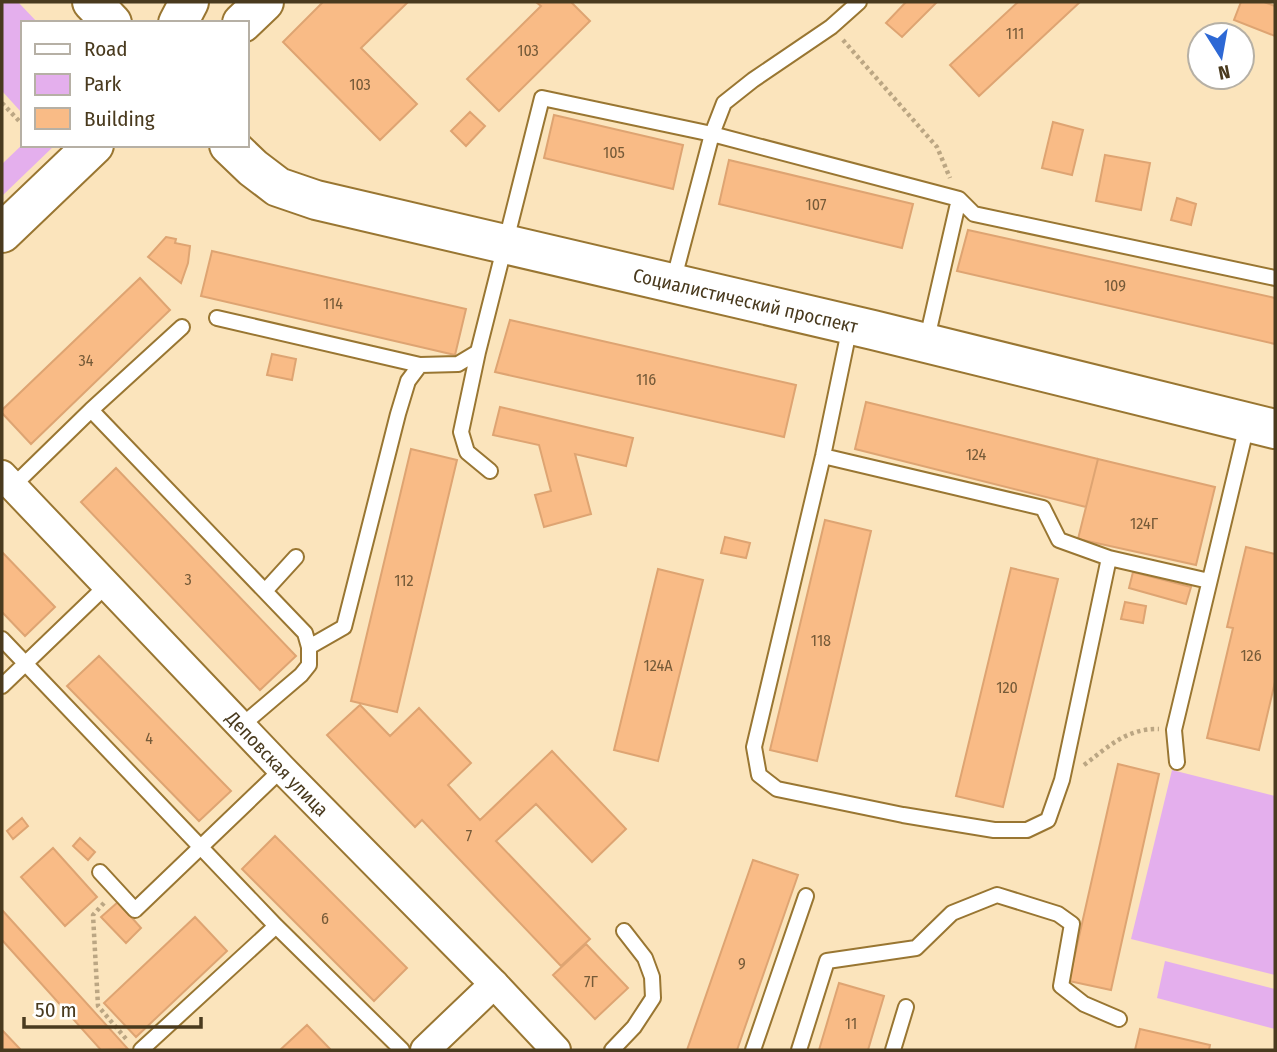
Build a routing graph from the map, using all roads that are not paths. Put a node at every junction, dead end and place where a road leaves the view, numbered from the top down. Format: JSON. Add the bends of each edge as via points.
{"nodes":[{"id":1,"x":92,"y":2,"type":"edge"},
{"id":2,"x":189,"y":2,"type":"edge"},
{"id":3,"x":264,"y":2,"type":"edge"},
{"id":4,"x":859,"y":2,"type":"edge"},
{"id":5,"x":110,"y":21,"type":"edge"},
{"id":6,"x":179,"y":21,"type":"edge"},
{"id":7,"x":244,"y":21,"type":"edge"},
{"id":8,"x":712,"y":134,"type":"junction"},
{"id":9,"x":92,"y":147,"type":"edge"},
{"id":10,"x":231,"y":147,"type":"edge"},
{"id":11,"x":959,"y":199,"type":"junction"},
{"id":12,"x":2,"y":233,"type":"edge"},
{"id":13,"x":506,"y":244,"type":"junction"},
{"id":14,"x":1275,"y":278,"type":"edge"},
{"id":15,"x":673,"y":283,"type":"junction"},
{"id":16,"x":217,"y":318,"type":"dead end"},
{"id":17,"x":850,"y":325,"type":"junction"},
{"id":18,"x":182,"y":327,"type":"dead end"},
{"id":19,"x":926,"y":344,"type":"junction"},
{"id":20,"x":478,"y":352,"type":"junction"},
{"id":21,"x":420,"y":365,"type":"junction"},
{"id":22,"x":91,"y":410,"type":"junction"},
{"id":23,"x":1261,"y":426,"type":"edge"},
{"id":24,"x":823,"y":456,"type":"junction"},
{"id":25,"x":489,"y":471,"type":"dead end"},
{"id":26,"x":7,"y":481,"type":"edge"},
{"id":27,"x":296,"y":557,"type":"dead end"},
{"id":28,"x":1109,"y":558,"type":"junction"},
{"id":29,"x":1209,"y":581,"type":"junction"},
{"id":30,"x":106,"y":586,"type":"junction"},
{"id":31,"x":265,"y":591,"type":"junction"},
{"id":32,"x":2,"y":639,"type":"edge"},
{"id":33,"x":309,"y":647,"type":"junction"},
{"id":34,"x":26,"y":664,"type":"junction"},
{"id":35,"x":2,"y":686,"type":"edge"},
{"id":36,"x":241,"y":726,"type":"junction"},
{"id":37,"x":1177,"y":762,"type":"dead end"},
{"id":38,"x":282,"y":769,"type":"junction"},
{"id":39,"x":201,"y":848,"type":"junction"},
{"id":40,"x":100,"y":872,"type":"dead end"},
{"id":41,"x":806,"y":896,"type":"dead end"},
{"id":42,"x":276,"y":926,"type":"junction"},
{"id":43,"x":624,"y":931,"type":"dead end"},
{"id":44,"x":494,"y":984,"type":"junction"},
{"id":45,"x":906,"y":1007,"type":"dead end"},
{"id":46,"x":1119,"y":1019,"type":"dead end"},
{"id":47,"x":135,"y":1046,"type":"edge"},
{"id":48,"x":402,"y":1050,"type":"edge"},
{"id":49,"x":425,"y":1050,"type":"edge"},
{"id":50,"x":556,"y":1050,"type":"edge"},
{"id":51,"x":612,"y":1050,"type":"edge"},
{"id":52,"x":753,"y":1050,"type":"edge"},
{"id":53,"x":799,"y":1050,"type":"edge"},
{"id":54,"x":893,"y":1050,"type":"edge"}],
"edges":[{"from":1,"to":5,"type":"street"},
{"from":2,"to":6,"type":"street"},
{"from":3,"to":7,"type":"street"},
{"from":4,"to":8,"type":"lane","via":[[724,103]]},
{"from":8,"to":11,"type":"lane"},
{"from":8,"to":13,"type":"lane","via":[[542,98]]},
{"from":8,"to":15,"type":"lane"},
{"from":9,"to":12,"type":"street"},
{"from":10,"to":13,"type":"street","name":"Социалистический проспект","via":[[278,187]]},
{"from":11,"to":14,"type":"lane","via":[[974,214]]},
{"from":11,"to":19,"type":"lane"},
{"from":13,"to":15,"type":"street","name":"Социалистический проспект"},
{"from":13,"to":20,"type":"lane"},
{"from":15,"to":17,"type":"street","name":"Социалистический проспект"},
{"from":16,"to":21,"type":"lane"},
{"from":17,"to":19,"type":"street","name":"Социалистический проспект"},
{"from":17,"to":24,"type":"lane"},
{"from":18,"to":22,"type":"lane"},
{"from":19,"to":23,"type":"street","name":"Социалистический проспект"},
{"from":20,"to":21,"type":"lane","via":[[458,364]]},
{"from":20,"to":25,"type":"lane","via":[[461,432],[467,453]]},
{"from":21,"to":33,"type":"lane","via":[[408,381],[398,414],[344,627]]},
{"from":22,"to":26,"type":"lane"},
{"from":22,"to":31,"type":"lane"},
{"from":23,"to":29,"type":"lane"},
{"from":24,"to":28,"type":"lane","via":[[1043,509],[1059,540]]},
{"from":24,"to":28,"type":"lane","via":[[754,747],[759,775],[777,789],[994,831],[1027,830],[1048,820],[1062,780]]},
{"from":26,"to":30,"type":"street","name":"Деповская улица"},
{"from":27,"to":31,"type":"lane"},
{"from":28,"to":29,"type":"lane"},
{"from":29,"to":37,"type":"lane","via":[[1174,730]]},
{"from":30,"to":34,"type":"lane"},
{"from":30,"to":36,"type":"street","name":"Деповская улица"},
{"from":31,"to":33,"type":"lane","via":[[305,633]]},
{"from":32,"to":34,"type":"lane"},
{"from":33,"to":36,"type":"lane","via":[[309,665]]},
{"from":34,"to":35,"type":"lane"},
{"from":34,"to":39,"type":"lane"},
{"from":36,"to":38,"type":"street","name":"Деповская улица"},
{"from":38,"to":39,"type":"lane"},
{"from":38,"to":44,"type":"street","name":"Деповская улица"},
{"from":39,"to":40,"type":"lane","via":[[135,910]]},
{"from":39,"to":42,"type":"lane"},
{"from":41,"to":52,"type":"lane"},
{"from":42,"to":47,"type":"lane"},
{"from":42,"to":48,"type":"lane"},
{"from":43,"to":51,"type":"lane","via":[[645,958],[653,998]]},
{"from":44,"to":49,"type":"street"},
{"from":44,"to":50,"type":"street","name":"Деповская улица"},
{"from":45,"to":54,"type":"lane"},
{"from":46,"to":53,"type":"lane","via":[[1084,1004],[1060,986],[1072,925],[1058,914],[996,895],[952,914],[916,948],[827,961]]}]}
